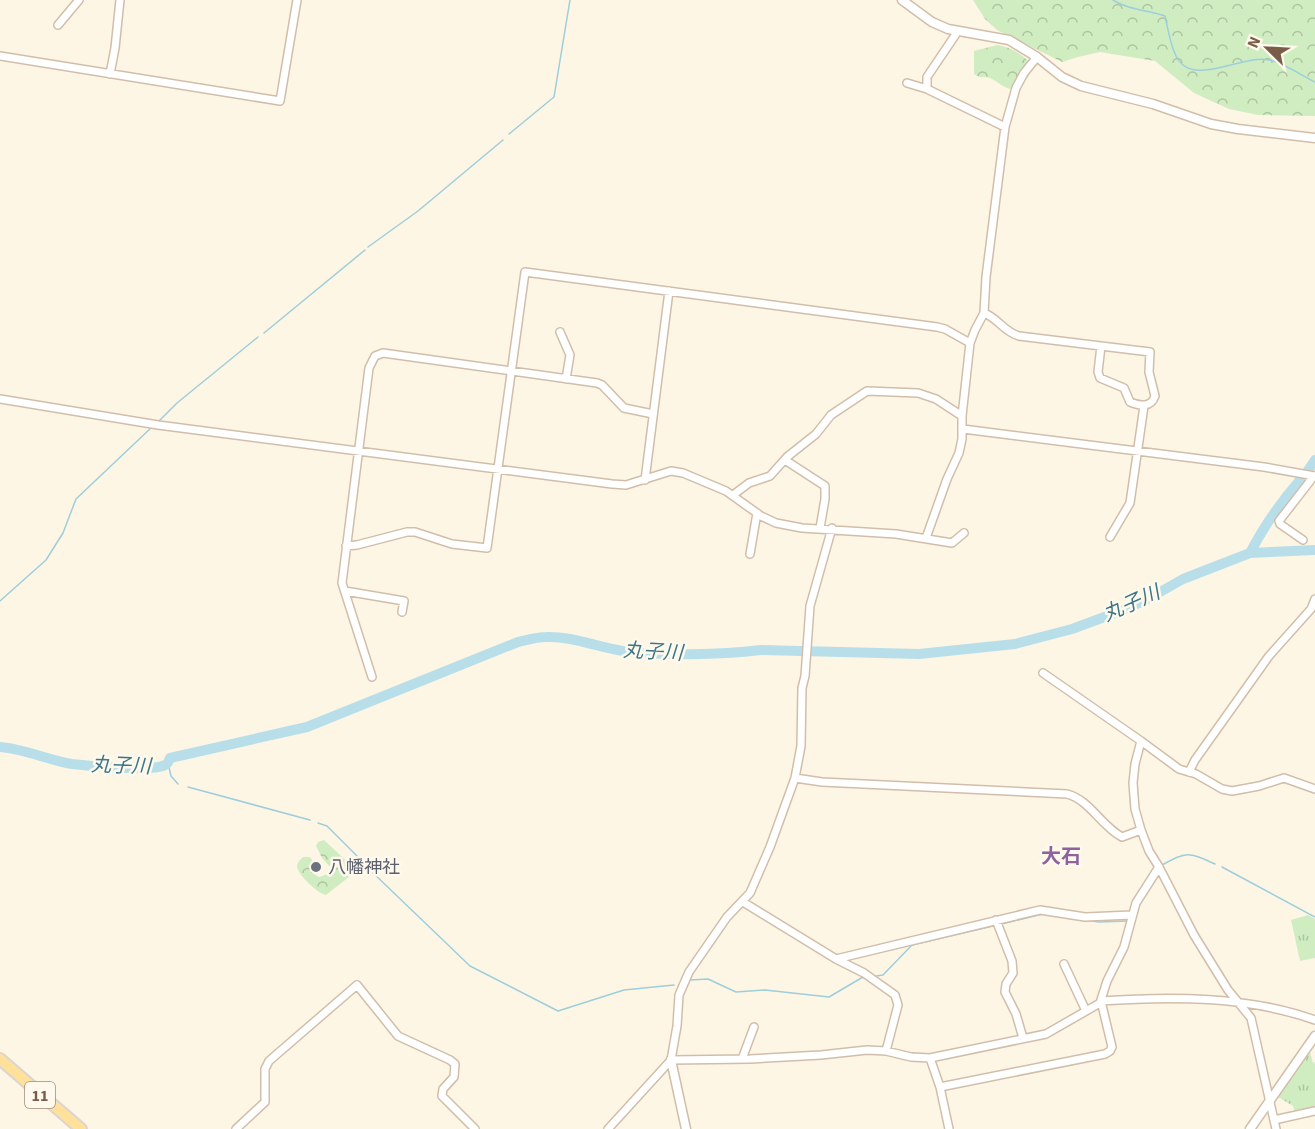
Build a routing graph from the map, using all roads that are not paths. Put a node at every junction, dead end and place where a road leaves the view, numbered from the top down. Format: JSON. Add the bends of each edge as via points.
{"nodes":[{"id":1,"x":79,"y":0,"type":"edge"},
{"id":2,"x":120,"y":0,"type":"edge"},
{"id":3,"x":297,"y":0,"type":"edge"},
{"id":4,"x":902,"y":0,"type":"edge"},
{"id":5,"x":58,"y":25,"type":"dead end"},
{"id":6,"x":958,"y":32,"type":"junction"},
{"id":7,"x":0,"y":56,"type":"edge"},
{"id":8,"x":1037,"y":57,"type":"junction"},
{"id":9,"x":110,"y":74,"type":"junction"},
{"id":10,"x":907,"y":83,"type":"dead end"},
{"id":11,"x":927,"y":89,"type":"junction"},
{"id":12,"x":1005,"y":127,"type":"junction"},
{"id":13,"x":1315,"y":138,"type":"edge"},
{"id":14,"x":669,"y":291,"type":"junction"},
{"id":15,"x":984,"y":313,"type":"junction"},
{"id":16,"x":560,"y":332,"type":"dead end"},
{"id":17,"x":970,"y":343,"type":"junction"},
{"id":18,"x":1101,"y":346,"type":"junction"},
{"id":19,"x":511,"y":371,"type":"junction"},
{"id":20,"x":566,"y":379,"type":"junction"},
{"id":21,"x":0,"y":399,"type":"edge"},
{"id":22,"x":1144,"y":406,"type":"junction"},
{"id":23,"x":653,"y":414,"type":"junction"},
{"id":24,"x":962,"y":416,"type":"junction"},
{"id":25,"x":963,"y":429,"type":"junction"},
{"id":26,"x":358,"y":451,"type":"junction"},
{"id":27,"x":1138,"y":452,"type":"junction"},
{"id":28,"x":785,"y":460,"type":"junction"},
{"id":29,"x":499,"y":469,"type":"junction"},
{"id":30,"x":1315,"y":476,"type":"edge"},
{"id":31,"x":645,"y":480,"type":"junction"},
{"id":32,"x":733,"y":495,"type":"junction"},
{"id":33,"x":757,"y":513,"type":"junction"},
{"id":34,"x":820,"y":528,"type":"junction"},
{"id":35,"x":832,"y":528,"type":"junction"},
{"id":36,"x":964,"y":533,"type":"dead end"},
{"id":37,"x":1110,"y":537,"type":"dead end"},
{"id":38,"x":926,"y":538,"type":"junction"},
{"id":39,"x":1303,"y":540,"type":"dead end"},
{"id":40,"x":346,"y":546,"type":"junction"},
{"id":41,"x":750,"y":554,"type":"dead end"},
{"id":42,"x":345,"y":591,"type":"junction"},
{"id":43,"x":1315,"y":599,"type":"edge"},
{"id":44,"x":402,"y":612,"type":"dead end"},
{"id":45,"x":1042,"y":673,"type":"dead end"},
{"id":46,"x":372,"y":677,"type":"dead end"},
{"id":47,"x":1141,"y":741,"type":"junction"},
{"id":48,"x":1189,"y":772,"type":"junction"},
{"id":49,"x":795,"y":778,"type":"junction"},
{"id":50,"x":1315,"y":789,"type":"edge"},
{"id":51,"x":1141,"y":830,"type":"junction"},
{"id":52,"x":1159,"y":867,"type":"junction"},
{"id":53,"x":743,"y":902,"type":"junction"},
{"id":54,"x":1132,"y":915,"type":"junction"},
{"id":55,"x":996,"y":920,"type":"junction"},
{"id":56,"x":836,"y":959,"type":"junction"},
{"id":57,"x":1064,"y":964,"type":"dead end"},
{"id":58,"x":1101,"y":1001,"type":"junction"},
{"id":59,"x":1239,"y":1004,"type":"junction"},
{"id":60,"x":1086,"y":1011,"type":"junction"},
{"id":61,"x":1315,"y":1020,"type":"edge"},
{"id":62,"x":754,"y":1027,"type":"dead end"},
{"id":63,"x":1315,"y":1036,"type":"edge"},
{"id":64,"x":1023,"y":1038,"type":"junction"},
{"id":65,"x":886,"y":1051,"type":"junction"},
{"id":66,"x":930,"y":1058,"type":"junction"},
{"id":67,"x":0,"y":1059,"type":"edge"},
{"id":68,"x":742,"y":1059,"type":"junction"},
{"id":69,"x":671,"y":1060,"type":"junction"},
{"id":70,"x":940,"y":1087,"type":"junction"},
{"id":71,"x":1270,"y":1101,"type":"junction"},
{"id":72,"x":1315,"y":1111,"type":"edge"},
{"id":73,"x":1274,"y":1120,"type":"junction"},
{"id":74,"x":81,"y":1129,"type":"edge"},
{"id":75,"x":236,"y":1129,"type":"edge"},
{"id":76,"x":475,"y":1129,"type":"edge"},
{"id":77,"x":608,"y":1129,"type":"edge"},
{"id":78,"x":686,"y":1129,"type":"edge"},
{"id":79,"x":949,"y":1129,"type":"edge"},
{"id":80,"x":1250,"y":1129,"type":"edge"},
{"id":81,"x":1276,"y":1129,"type":"edge"}],
"edges":[{"from":1,"to":5,"type":"street"},
{"from":2,"to":9,"type":"street"},
{"from":3,"to":9,"type":"street","via":[[280,101]]},
{"from":4,"to":6,"type":"street","via":[[932,22]]},
{"from":6,"to":8,"type":"street","via":[[1008,40]]},
{"from":6,"to":11,"type":"street","via":[[927,77]]},
{"from":7,"to":9,"type":"street"},
{"from":8,"to":12,"type":"street","via":[[1016,88]]},
{"from":8,"to":13,"type":"street","via":[[1081,86],[1211,124]]},
{"from":10,"to":11,"type":"street"},
{"from":11,"to":12,"type":"street"},
{"from":12,"to":15,"type":"street"},
{"from":14,"to":17,"type":"street","via":[[937,327]]},
{"from":14,"to":19,"type":"street","via":[[525,272]]},
{"from":14,"to":23,"type":"street"},
{"from":15,"to":17,"type":"street"},
{"from":15,"to":18,"type":"street","via":[[994,316],[1011,334]]},
{"from":16,"to":20,"type":"street","via":[[570,355]]},
{"from":17,"to":24,"type":"street"},
{"from":18,"to":22,"type":"street","via":[[1100,378],[1122,387],[1130,402]]},
{"from":18,"to":22,"type":"street","via":[[1150,352],[1149,372],[1155,396],[1152,403]]},
{"from":19,"to":20,"type":"street"},
{"from":19,"to":26,"type":"street","via":[[383,353],[375,356],[369,368]]},
{"from":19,"to":29,"type":"street"},
{"from":20,"to":23,"type":"street","via":[[602,385],[624,408]]},
{"from":21,"to":26,"type":"street","via":[[158,425]]},
{"from":22,"to":27,"type":"street"},
{"from":23,"to":31,"type":"street"},
{"from":24,"to":25,"type":"street"},
{"from":24,"to":28,"type":"street","via":[[936,399],[918,393],[867,392],[837,410]]},
{"from":25,"to":27,"type":"street"},
{"from":25,"to":38,"type":"street"},
{"from":26,"to":29,"type":"street"},
{"from":26,"to":40,"type":"street"},
{"from":27,"to":30,"type":"street"},
{"from":27,"to":37,"type":"street","via":[[1130,503]]},
{"from":28,"to":32,"type":"street","via":[[770,476],[749,483]]},
{"from":28,"to":34,"type":"street","via":[[825,486]]},
{"from":29,"to":31,"type":"street","via":[[612,484]]},
{"from":29,"to":40,"type":"street","via":[[487,548],[452,544],[415,532]]},
{"from":30,"to":39,"type":"street","via":[[1279,521]]},
{"from":31,"to":32,"type":"street","via":[[671,471]]},
{"from":32,"to":33,"type":"street"},
{"from":33,"to":34,"type":"street","via":[[788,526]]},
{"from":33,"to":41,"type":"street"},
{"from":34,"to":35,"type":"street"},
{"from":35,"to":38,"type":"street"},
{"from":35,"to":49,"type":"street","via":[[810,606]]},
{"from":36,"to":38,"type":"street","via":[[952,543]]},
{"from":40,"to":42,"type":"street","via":[[342,582]]},
{"from":42,"to":44,"type":"street","via":[[404,601]]},
{"from":42,"to":46,"type":"street"},
{"from":43,"to":48,"type":"street","via":[[1311,609],[1269,656]]},
{"from":45,"to":47,"type":"street"},
{"from":47,"to":48,"type":"street","via":[[1170,764]]},
{"from":47,"to":51,"type":"street","via":[[1133,783]]},
{"from":48,"to":50,"type":"street","via":[[1232,791],[1284,778]]},
{"from":49,"to":51,"type":"street","via":[[1067,794],[1081,799],[1122,837]]},
{"from":49,"to":53,"type":"street","via":[[758,877]]},
{"from":51,"to":52,"type":"street"},
{"from":52,"to":54,"type":"street"},
{"from":52,"to":59,"type":"street","via":[[1194,935]]},
{"from":53,"to":56,"type":"street"},
{"from":53,"to":69,"type":"street","via":[[727,917],[689,972],[679,995]]},
{"from":54,"to":55,"type":"street","via":[[1084,918],[1040,910]]},
{"from":54,"to":58,"type":"street","via":[[1124,947]]},
{"from":55,"to":56,"type":"street"},
{"from":55,"to":64,"type":"street","via":[[1012,961],[1013,973],[1005,992]]},
{"from":56,"to":65,"type":"street","via":[[896,995],[898,1005]]},
{"from":57,"to":60,"type":"street"},
{"from":58,"to":59,"type":"street","via":[[1162,999]]},
{"from":58,"to":60,"type":"street"},
{"from":58,"to":70,"type":"street","via":[[1110,1051]]},
{"from":59,"to":61,"type":"street"},
{"from":59,"to":71,"type":"street","via":[[1254,1026]]},
{"from":60,"to":64,"type":"street","via":[[1046,1034]]},
{"from":62,"to":68,"type":"street"},
{"from":63,"to":71,"type":"street"},
{"from":64,"to":66,"type":"street"},
{"from":65,"to":66,"type":"street"},
{"from":65,"to":68,"type":"street"},
{"from":66,"to":70,"type":"street"},
{"from":67,"to":74,"type":"main road","number":"11"},
{"from":68,"to":69,"type":"street"},
{"from":69,"to":77,"type":"street"},
{"from":69,"to":78,"type":"street"},
{"from":70,"to":79,"type":"street"},
{"from":71,"to":73,"type":"street"},
{"from":71,"to":80,"type":"street"},
{"from":72,"to":73,"type":"street"},
{"from":73,"to":81,"type":"street"},
{"from":75,"to":76,"type":"street","via":[[265,1102],[265,1069],[269,1060],[357,985],[398,1036],[455,1064],[454,1077],[442,1096]]}]}
